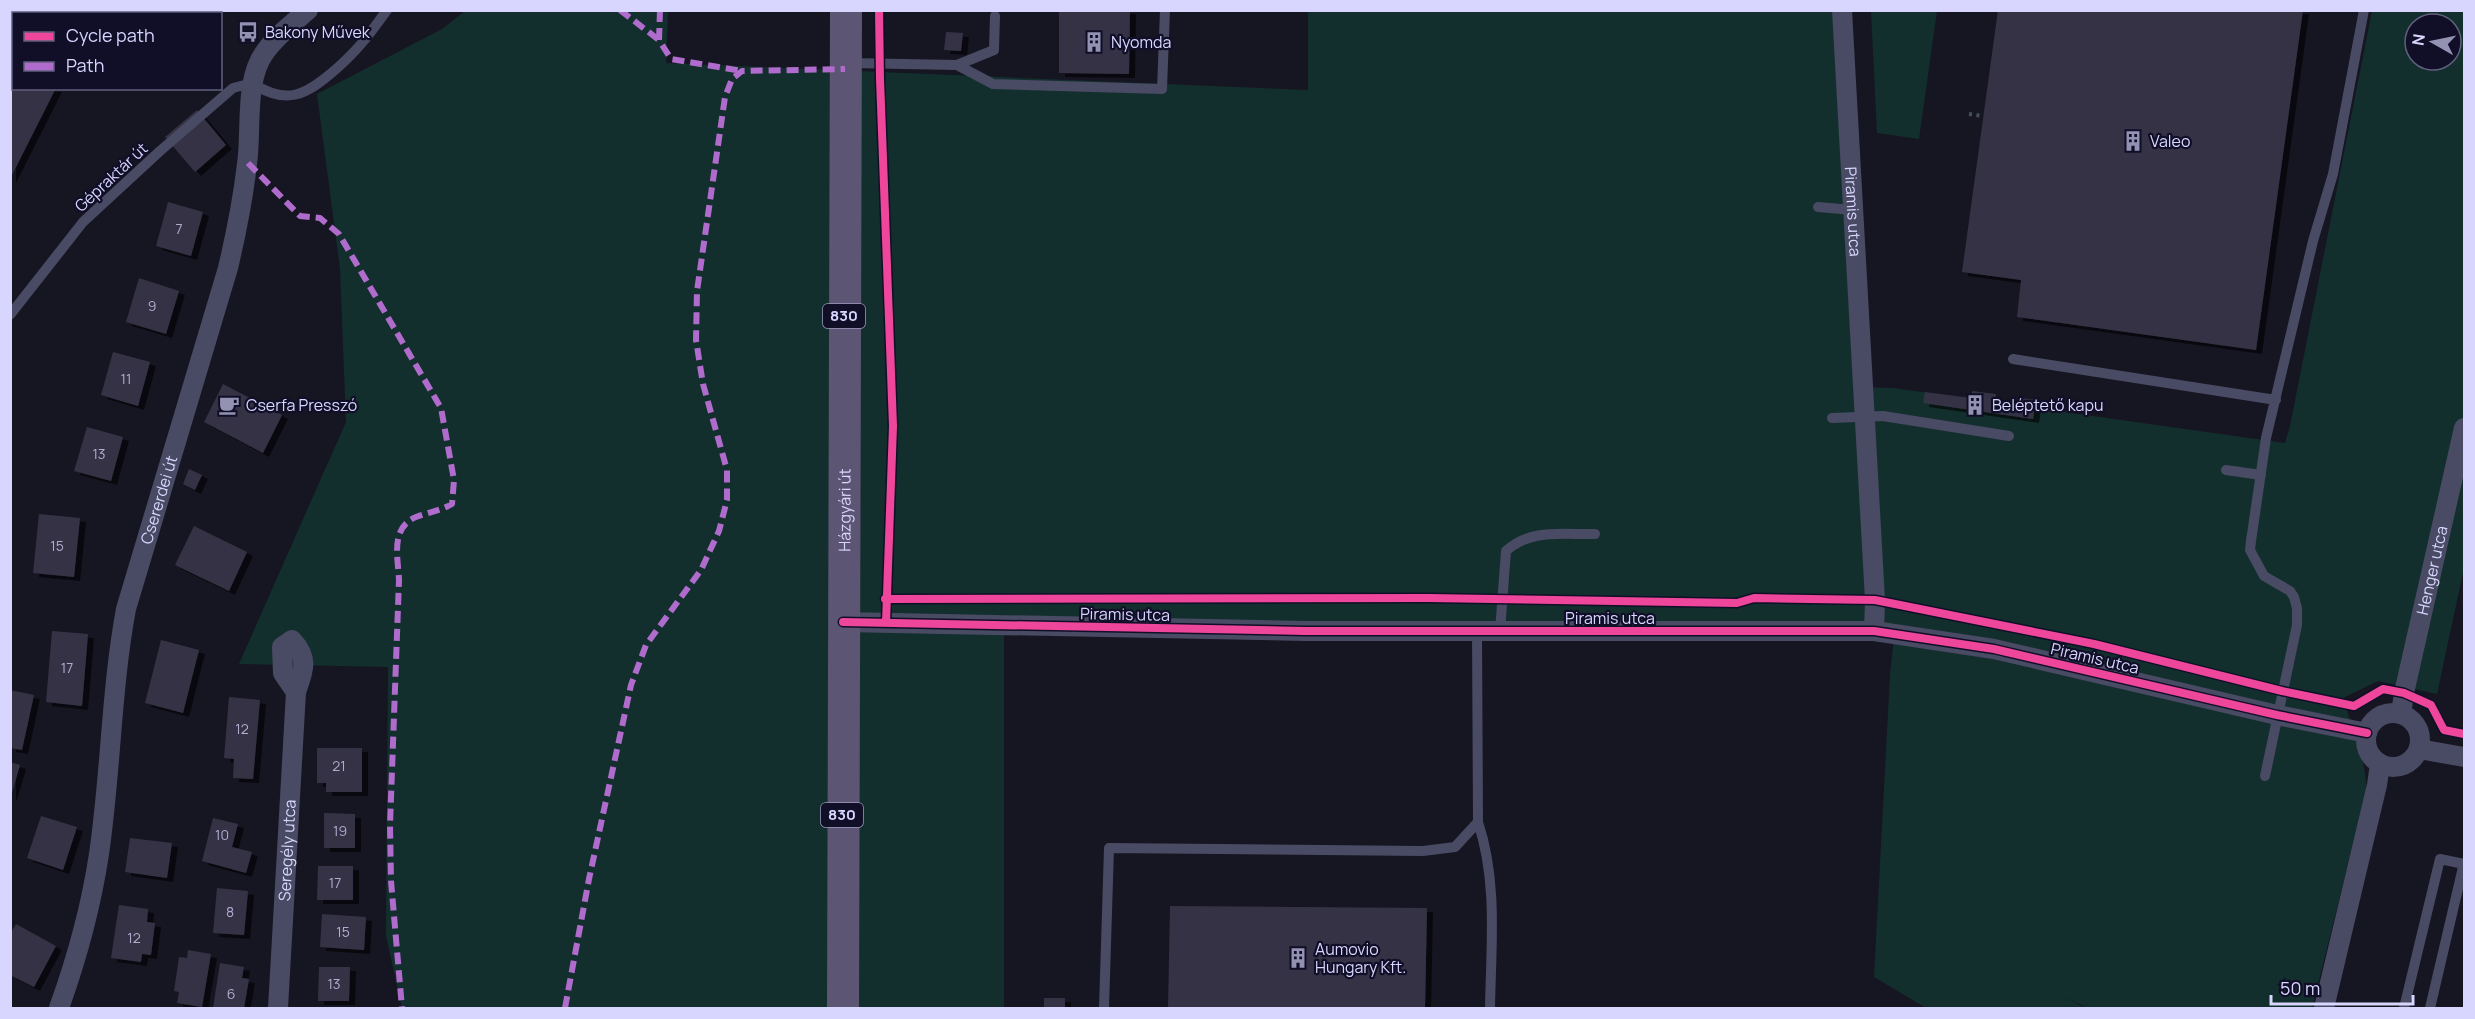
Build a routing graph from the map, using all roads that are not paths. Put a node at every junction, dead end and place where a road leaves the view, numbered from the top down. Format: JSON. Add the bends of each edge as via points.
{"nodes":[{"id":1,"x":308,"y":10,"type":"edge"},
{"id":2,"x":387,"y":10,"type":"edge"},
{"id":3,"x":846,"y":10,"type":"edge"},
{"id":4,"x":1165,"y":10,"type":"edge"},
{"id":5,"x":1842,"y":10,"type":"edge"},
{"id":6,"x":2364,"y":10,"type":"edge"},
{"id":7,"x":995,"y":16,"type":"dead end"},
{"id":8,"x":846,"y":63,"type":"junction"},
{"id":9,"x":957,"y":65,"type":"junction"},
{"id":10,"x":252,"y":83,"type":"junction"},
{"id":11,"x":1818,"y":207,"type":"dead end"},
{"id":12,"x":1853,"y":210,"type":"junction"},
{"id":13,"x":10,"y":315,"type":"edge"},
{"id":14,"x":2013,"y":359,"type":"dead end"},
{"id":15,"x":2276,"y":400,"type":"junction"},
{"id":16,"x":1864,"y":415,"type":"junction"},
{"id":17,"x":1832,"y":418,"type":"dead end"},
{"id":18,"x":2464,"y":428,"type":"edge"},
{"id":19,"x":2009,"y":436,"type":"dead end"},
{"id":20,"x":2226,"y":470,"type":"dead end"},
{"id":21,"x":2261,"y":476,"type":"junction"},
{"id":22,"x":1595,"y":534,"type":"dead end"},
{"id":23,"x":843,"y":622,"type":"junction"},
{"id":24,"x":1477,"y":631,"type":"junction"},
{"id":25,"x":1500,"y":631,"type":"junction"},
{"id":26,"x":1874,"y":631,"type":"junction"},
{"id":27,"x":296,"y":692,"type":"dead end"},
{"id":28,"x":2401,"y":714,"type":"junction"},
{"id":29,"x":2277,"y":715,"type":"junction"},
{"id":30,"x":2367,"y":733,"type":"junction"},
{"id":31,"x":2419,"y":749,"type":"junction"},
{"id":32,"x":2464,"y":757,"type":"edge"},
{"id":33,"x":2380,"y":764,"type":"junction"},
{"id":34,"x":2265,"y":776,"type":"dead end"},
{"id":35,"x":1478,"y":822,"type":"junction"},
{"id":36,"x":2464,"y":864,"type":"edge"},
{"id":37,"x":59,"y":1008,"type":"edge"},
{"id":38,"x":278,"y":1008,"type":"edge"},
{"id":39,"x":843,"y":1008,"type":"edge"},
{"id":40,"x":1104,"y":1008,"type":"edge"},
{"id":41,"x":1491,"y":1008,"type":"edge"},
{"id":42,"x":2324,"y":1008,"type":"edge"},
{"id":43,"x":2404,"y":1008,"type":"edge"},
{"id":44,"x":2430,"y":1008,"type":"edge"}],
"edges":[{"from":1,"to":10,"type":"street","name":"Csererdei út","via":[[263,53]]},
{"from":2,"to":10,"type":"lane","via":[[360,47],[313,89],[283,95]]},
{"from":3,"to":8,"type":"main road","name":"Házgyári út","number":"830"},
{"from":4,"to":9,"type":"lane","via":[[1162,89],[993,84]]},
{"from":5,"to":12,"type":"street","name":"Piramis utca"},
{"from":6,"to":15,"type":"lane","via":[[2333,174],[2313,241]]},
{"from":7,"to":9,"type":"lane","via":[[994,50]]},
{"from":8,"to":9,"type":"lane"},
{"from":8,"to":23,"type":"main road","name":"Házgyári út","number":"830"},
{"from":10,"to":13,"type":"lane","name":"Gépraktár út","via":[[234,88],[84,222]]},
{"from":10,"to":37,"type":"street","name":"Csererdei út","via":[[248,163],[228,268],[126,609],[117,657],[99,853],[89,911]]},
{"from":11,"to":12,"type":"lane"},
{"from":12,"to":16,"type":"street","name":"Piramis utca"},
{"from":14,"to":15,"type":"lane"},
{"from":15,"to":21,"type":"lane"},
{"from":16,"to":17,"type":"lane"},
{"from":16,"to":19,"type":"lane"},
{"from":16,"to":26,"type":"street","name":"Piramis utca"},
{"from":18,"to":28,"type":"street","name":"Henger utca"},
{"from":20,"to":21,"type":"lane"},
{"from":21,"to":29,"type":"lane","via":[[2250,550],[2264,576],[2290,591],[2297,608],[2297,625]]},
{"from":22,"to":25,"type":"lane","via":[[1532,535],[1506,551]]},
{"from":23,"to":24,"type":"street","name":"Piramis utca"},
{"from":23,"to":39,"type":"main road","name":"Házgyári út","number":"830"},
{"from":24,"to":25,"type":"street","name":"Piramis utca"},
{"from":24,"to":35,"type":"lane"},
{"from":25,"to":26,"type":"street","name":"Piramis utca"},
{"from":26,"to":29,"type":"street","name":"Piramis utca","via":[[1994,649]]},
{"from":27,"to":38,"type":"street","name":"Seregély utca"},
{"from":28,"to":30,"type":"street","via":[[2377,718]]},
{"from":28,"to":31,"type":"street","via":[[2416,726]]},
{"from":29,"to":30,"type":"street","name":"Piramis utca"},
{"from":29,"to":34,"type":"lane"},
{"from":30,"to":33,"type":"street","via":[[2368,751]]},
{"from":31,"to":32,"type":"street"},
{"from":31,"to":33,"type":"street","via":[[2406,764]]},
{"from":33,"to":42,"type":"street"},
{"from":35,"to":40,"type":"lane","via":[[1455,847],[1423,851],[1109,848]]},
{"from":35,"to":41,"type":"lane","via":[[1492,887]]},
{"from":36,"to":43,"type":"lane","via":[[2440,859]]},
{"from":36,"to":44,"type":"lane"}]}
